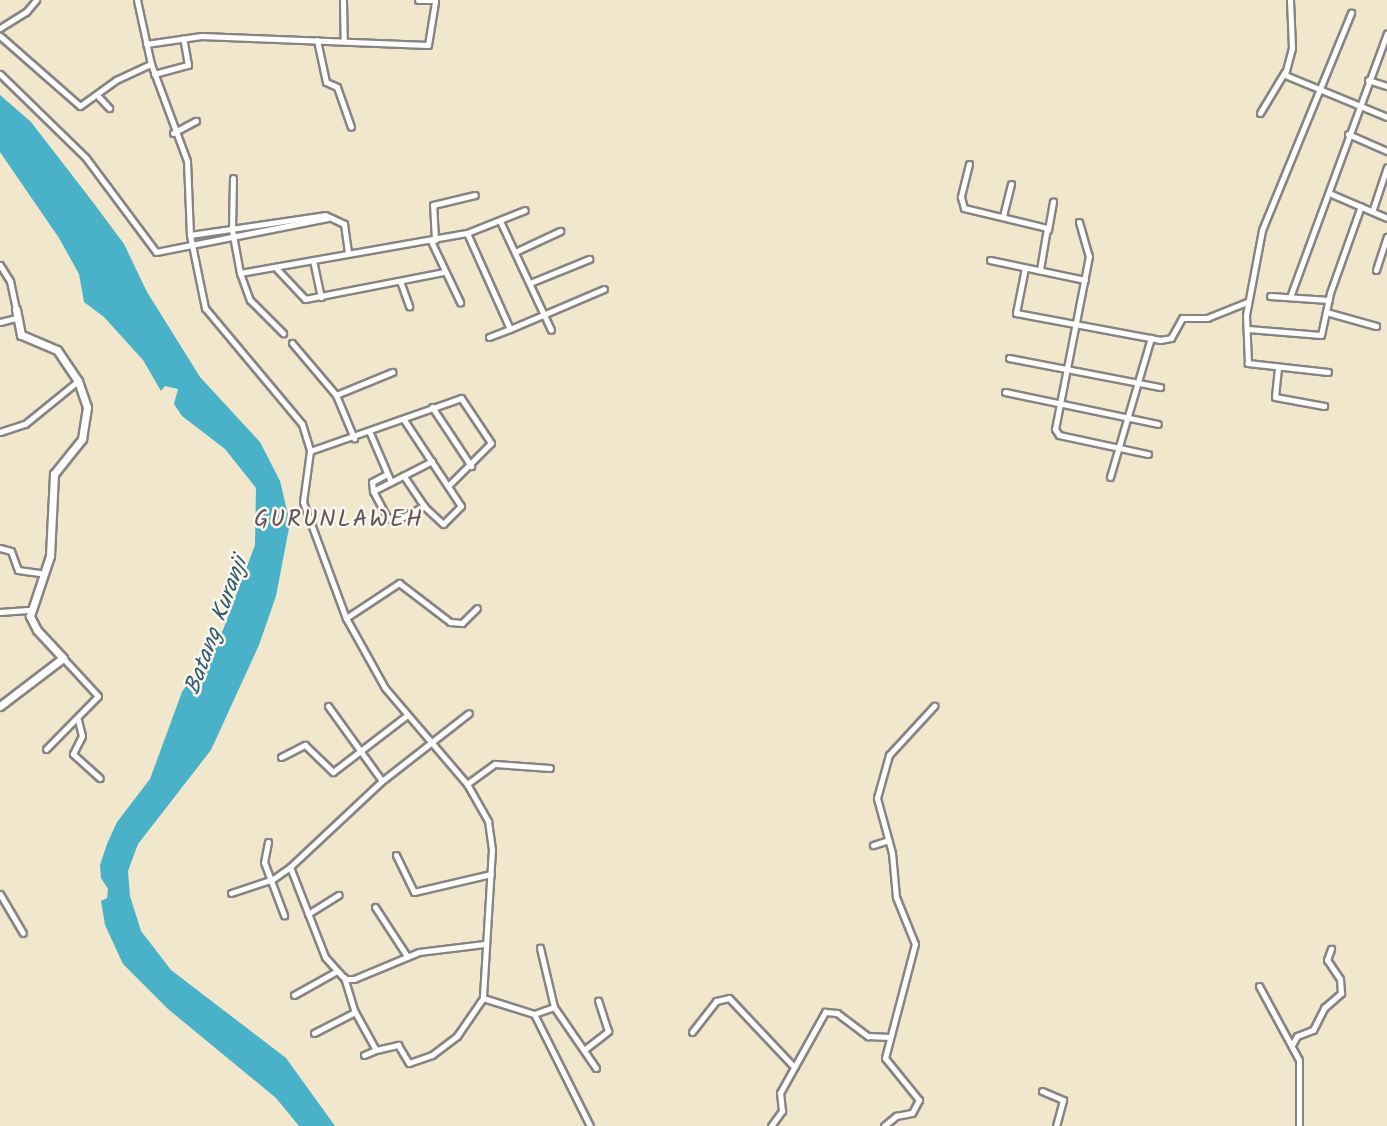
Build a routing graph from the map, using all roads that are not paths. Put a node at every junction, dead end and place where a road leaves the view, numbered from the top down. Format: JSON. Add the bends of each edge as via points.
{"nodes":[{"id":1,"x":36,"y":0,"type":"edge"},
{"id":2,"x":137,"y":0,"type":"edge"},
{"id":3,"x":343,"y":0,"type":"edge"},
{"id":4,"x":418,"y":0,"type":"edge"},
{"id":5,"x":1290,"y":0,"type":"edge"},
{"id":6,"x":435,"y":1,"type":"edge"},
{"id":7,"x":1352,"y":13,"type":"dead end"},
{"id":8,"x":0,"y":28,"type":"edge"},
{"id":9,"x":1387,"y":33,"type":"edge"},
{"id":10,"x":0,"y":36,"type":"edge"},
{"id":11,"x":183,"y":38,"type":"junction"},
{"id":12,"x":344,"y":39,"type":"junction"},
{"id":13,"x":317,"y":40,"type":"junction"},
{"id":14,"x":146,"y":44,"type":"junction"},
{"id":15,"x":151,"y":64,"type":"junction"},
{"id":16,"x":1284,"y":73,"type":"junction"},
{"id":17,"x":0,"y":74,"type":"edge"},
{"id":18,"x":154,"y":74,"type":"junction"},
{"id":19,"x":1368,"y":80,"type":"junction"},
{"id":20,"x":1387,"y":86,"type":"edge"},
{"id":21,"x":1318,"y":90,"type":"junction"},
{"id":22,"x":97,"y":96,"type":"junction"},
{"id":23,"x":1358,"y":106,"type":"junction"},
{"id":24,"x":109,"y":108,"type":"dead end"},
{"id":25,"x":1260,"y":113,"type":"dead end"},
{"id":26,"x":1387,"y":117,"type":"edge"},
{"id":27,"x":196,"y":121,"type":"dead end"},
{"id":28,"x":351,"y":127,"type":"dead end"},
{"id":29,"x":173,"y":133,"type":"junction"},
{"id":30,"x":1348,"y":134,"type":"junction"},
{"id":31,"x":1387,"y":151,"type":"edge"},
{"id":32,"x":969,"y":164,"type":"dead end"},
{"id":33,"x":1387,"y":167,"type":"edge"},
{"id":34,"x":233,"y":178,"type":"dead end"},
{"id":35,"x":1011,"y":184,"type":"dead end"},
{"id":36,"x":1329,"y":193,"type":"junction"},
{"id":37,"x":475,"y":195,"type":"dead end"},
{"id":38,"x":1053,"y":201,"type":"dead end"},
{"id":39,"x":1361,"y":206,"type":"junction"},
{"id":40,"x":1373,"y":209,"type":"junction"},
{"id":41,"x":525,"y":210,"type":"dead end"},
{"id":42,"x":1003,"y":216,"type":"junction"},
{"id":43,"x":328,"y":218,"type":"junction"},
{"id":44,"x":1387,"y":218,"type":"edge"},
{"id":45,"x":281,"y":221,"type":"junction"},
{"id":46,"x":500,"y":221,"type":"junction"},
{"id":47,"x":1079,"y":222,"type":"dead end"},
{"id":48,"x":282,"y":229,"type":"junction"},
{"id":49,"x":232,"y":230,"type":"junction"},
{"id":50,"x":1048,"y":230,"type":"junction"},
{"id":51,"x":560,"y":231,"type":"dead end"},
{"id":52,"x":467,"y":233,"type":"junction"},
{"id":53,"x":190,"y":235,"type":"junction"},
{"id":54,"x":1387,"y":237,"type":"edge"},
{"id":55,"x":233,"y":239,"type":"junction"},
{"id":56,"x":433,"y":240,"type":"junction"},
{"id":57,"x":192,"y":244,"type":"junction"},
{"id":58,"x":348,"y":253,"type":"junction"},
{"id":59,"x":516,"y":253,"type":"junction"},
{"id":60,"x":589,"y":258,"type":"dead end"},
{"id":61,"x":313,"y":260,"type":"junction"},
{"id":62,"x":990,"y":260,"type":"dead end"},
{"id":63,"x":0,"y":265,"type":"edge"},
{"id":64,"x":275,"y":267,"type":"junction"},
{"id":65,"x":1025,"y":268,"type":"junction"},
{"id":66,"x":1040,"y":270,"type":"junction"},
{"id":67,"x":1376,"y":270,"type":"dead end"},
{"id":68,"x":444,"y":272,"type":"junction"},
{"id":69,"x":240,"y":273,"type":"junction"},
{"id":70,"x":1085,"y":280,"type":"junction"},
{"id":71,"x":400,"y":281,"type":"junction"},
{"id":72,"x":530,"y":282,"type":"junction"},
{"id":73,"x":604,"y":289,"type":"dead end"},
{"id":74,"x":1270,"y":296,"type":"dead end"},
{"id":75,"x":321,"y":297,"type":"junction"},
{"id":76,"x":1290,"y":298,"type":"junction"},
{"id":77,"x":1329,"y":300,"type":"junction"},
{"id":78,"x":460,"y":302,"type":"dead end"},
{"id":79,"x":1247,"y":302,"type":"junction"},
{"id":80,"x":409,"y":306,"type":"dead end"},
{"id":81,"x":1326,"y":312,"type":"junction"},
{"id":82,"x":16,"y":313,"type":"junction"},
{"id":83,"x":543,"y":314,"type":"junction"},
{"id":84,"x":0,"y":322,"type":"edge"},
{"id":85,"x":1077,"y":324,"type":"junction"},
{"id":86,"x":1376,"y":326,"type":"dead end"},
{"id":87,"x":510,"y":329,"type":"junction"},
{"id":88,"x":1248,"y":329,"type":"junction"},
{"id":89,"x":551,"y":330,"type":"dead end"},
{"id":90,"x":283,"y":333,"type":"dead end"},
{"id":91,"x":489,"y":337,"type":"dead end"},
{"id":92,"x":1151,"y":338,"type":"junction"},
{"id":93,"x":292,"y":343,"type":"dead end"},
{"id":94,"x":1009,"y":358,"type":"dead end"},
{"id":95,"x":1278,"y":368,"type":"junction"},
{"id":96,"x":1066,"y":370,"type":"junction"},
{"id":97,"x":392,"y":372,"type":"dead end"},
{"id":98,"x":1328,"y":372,"type":"dead end"},
{"id":99,"x":78,"y":381,"type":"junction"},
{"id":100,"x":1138,"y":382,"type":"junction"},
{"id":101,"x":1160,"y":387,"type":"dead end"},
{"id":102,"x":1005,"y":392,"type":"dead end"},
{"id":103,"x":336,"y":395,"type":"junction"},
{"id":104,"x":1060,"y":402,"type":"junction"},
{"id":105,"x":1324,"y":406,"type":"dead end"},
{"id":106,"x":432,"y":407,"type":"junction"},
{"id":107,"x":1128,"y":417,"type":"junction"},
{"id":108,"x":404,"y":419,"type":"junction"},
{"id":109,"x":1158,"y":424,"type":"dead end"},
{"id":110,"x":0,"y":432,"type":"edge"},
{"id":111,"x":370,"y":433,"type":"junction"},
{"id":112,"x":354,"y":438,"type":"junction"},
{"id":113,"x":1118,"y":447,"type":"junction"},
{"id":114,"x":310,"y":451,"type":"junction"},
{"id":115,"x":1148,"y":454,"type":"dead end"},
{"id":116,"x":432,"y":461,"type":"junction"},
{"id":117,"x":471,"y":466,"type":"junction"},
{"id":118,"x":387,"y":474,"type":"junction"},
{"id":119,"x":403,"y":475,"type":"junction"},
{"id":120,"x":1110,"y":477,"type":"dead end"},
{"id":121,"x":391,"y":482,"type":"junction"},
{"id":122,"x":449,"y":485,"type":"junction"},
{"id":123,"x":373,"y":491,"type":"junction"},
{"id":124,"x":424,"y":506,"type":"junction"},
{"id":125,"x":0,"y":548,"type":"edge"},
{"id":126,"x":45,"y":574,"type":"junction"},
{"id":127,"x":477,"y":608,"type":"dead end"},
{"id":128,"x":31,"y":610,"type":"junction"},
{"id":129,"x":0,"y":612,"type":"edge"},
{"id":130,"x":346,"y":618,"type":"junction"},
{"id":131,"x":62,"y":657,"type":"junction"},
{"id":132,"x":0,"y":706,"type":"edge"},
{"id":133,"x":328,"y":706,"type":"dead end"},
{"id":134,"x":934,"y":706,"type":"dead end"},
{"id":135,"x":469,"y":713,"type":"dead end"},
{"id":136,"x":406,"y":716,"type":"junction"},
{"id":137,"x":78,"y":720,"type":"junction"},
{"id":138,"x":434,"y":745,"type":"junction"},
{"id":139,"x":46,"y":749,"type":"dead end"},
{"id":140,"x":360,"y":753,"type":"junction"},
{"id":141,"x":281,"y":757,"type":"dead end"},
{"id":142,"x":550,"y":768,"type":"dead end"},
{"id":143,"x":100,"y":778,"type":"dead end"},
{"id":144,"x":382,"y":780,"type":"junction"},
{"id":145,"x":467,"y":784,"type":"junction"},
{"id":146,"x":888,"y":840,"type":"junction"},
{"id":147,"x":268,"y":842,"type":"dead end"},
{"id":148,"x":873,"y":845,"type":"dead end"},
{"id":149,"x":396,"y":855,"type":"dead end"},
{"id":150,"x":290,"y":867,"type":"junction"},
{"id":151,"x":491,"y":874,"type":"junction"},
{"id":152,"x":273,"y":878,"type":"junction"},
{"id":153,"x":231,"y":893,"type":"dead end"},
{"id":154,"x":0,"y":894,"type":"edge"},
{"id":155,"x":340,"y":895,"type":"dead end"},
{"id":156,"x":375,"y":907,"type":"dead end"},
{"id":157,"x":308,"y":914,"type":"junction"},
{"id":158,"x":284,"y":915,"type":"dead end"},
{"id":159,"x":23,"y":933,"type":"dead end"},
{"id":160,"x":485,"y":944,"type":"junction"},
{"id":161,"x":540,"y":948,"type":"dead end"},
{"id":162,"x":1331,"y":949,"type":"dead end"},
{"id":163,"x":407,"y":956,"type":"junction"},
{"id":164,"x":337,"y":971,"type":"junction"},
{"id":165,"x":344,"y":978,"type":"junction"},
{"id":166,"x":1259,"y":986,"type":"dead end"},
{"id":167,"x":294,"y":995,"type":"dead end"},
{"id":168,"x":483,"y":998,"type":"junction"},
{"id":169,"x":598,"y":1001,"type":"dead end"},
{"id":170,"x":554,"y":1007,"type":"junction"},
{"id":171,"x":355,"y":1012,"type":"junction"},
{"id":172,"x":534,"y":1014,"type":"junction"},
{"id":173,"x":692,"y":1032,"type":"dead end"},
{"id":174,"x":314,"y":1033,"type":"dead end"},
{"id":175,"x":889,"y":1037,"type":"junction"},
{"id":176,"x":1292,"y":1045,"type":"junction"},
{"id":177,"x":376,"y":1050,"type":"junction"},
{"id":178,"x":584,"y":1050,"type":"junction"},
{"id":179,"x":364,"y":1055,"type":"dead end"},
{"id":180,"x":794,"y":1067,"type":"junction"},
{"id":181,"x":596,"y":1068,"type":"dead end"},
{"id":182,"x":1042,"y":1091,"type":"dead end"},
{"id":183,"x":590,"y":1126,"type":"edge"},
{"id":184,"x":771,"y":1126,"type":"edge"},
{"id":185,"x":884,"y":1126,"type":"edge"},
{"id":186,"x":1056,"y":1126,"type":"edge"},
{"id":187,"x":1298,"y":1126,"type":"edge"}],
"edges":[{"from":1,"to":8,"type":"street","via":[[25,13]]},
{"from":2,"to":14,"type":"street"},
{"from":3,"to":12,"type":"street"},
{"from":4,"to":6,"type":"street"},
{"from":5,"to":16,"type":"street","via":[[1292,48]]},
{"from":6,"to":12,"type":"street","via":[[428,45],[355,44]]},
{"from":7,"to":21,"type":"street"},
{"from":9,"to":19,"type":"street"},
{"from":10,"to":22,"type":"street","via":[[78,106]]},
{"from":11,"to":13,"type":"street"},
{"from":11,"to":14,"type":"street"},
{"from":11,"to":18,"type":"street","via":[[188,65]]},
{"from":12,"to":13,"type":"street"},
{"from":13,"to":28,"type":"street","via":[[326,82],[337,87]]},
{"from":14,"to":15,"type":"street"},
{"from":15,"to":18,"type":"street"},
{"from":15,"to":22,"type":"street","via":[[116,80]]},
{"from":16,"to":21,"type":"street"},
{"from":16,"to":25,"type":"street"},
{"from":17,"to":57,"type":"street","via":[[86,159],[147,246],[162,253]]},
{"from":18,"to":29,"type":"street"},
{"from":19,"to":20,"type":"street"},
{"from":19,"to":23,"type":"street"},
{"from":21,"to":23,"type":"street"},
{"from":21,"to":79,"type":"street","via":[[1262,230]]},
{"from":22,"to":24,"type":"street"},
{"from":23,"to":26,"type":"street"},
{"from":23,"to":30,"type":"street"},
{"from":27,"to":29,"type":"street"},
{"from":29,"to":53,"type":"street","via":[[188,168]]},
{"from":30,"to":31,"type":"street"},
{"from":30,"to":36,"type":"street"},
{"from":32,"to":42,"type":"street","via":[[961,197],[964,208]]},
{"from":33,"to":40,"type":"street"},
{"from":34,"to":49,"type":"street"},
{"from":35,"to":42,"type":"street"},
{"from":36,"to":39,"type":"street"},
{"from":36,"to":76,"type":"street"},
{"from":37,"to":56,"type":"street","via":[[433,205]]},
{"from":38,"to":50,"type":"street"},
{"from":39,"to":40,"type":"street"},
{"from":39,"to":77,"type":"street"},
{"from":40,"to":44,"type":"street"},
{"from":41,"to":46,"type":"street"},
{"from":42,"to":50,"type":"street"},
{"from":43,"to":45,"type":"street"},
{"from":43,"to":48,"type":"street"},
{"from":43,"to":58,"type":"street","via":[[344,224]]},
{"from":45,"to":48,"type":"street"},
{"from":45,"to":49,"type":"street"},
{"from":46,"to":52,"type":"street"},
{"from":46,"to":59,"type":"street"},
{"from":47,"to":70,"type":"street","via":[[1088,249]]},
{"from":48,"to":55,"type":"street"},
{"from":49,"to":53,"type":"street"},
{"from":49,"to":55,"type":"street"},
{"from":50,"to":66,"type":"street"},
{"from":51,"to":59,"type":"street"},
{"from":52,"to":56,"type":"street"},
{"from":52,"to":87,"type":"street"},
{"from":53,"to":57,"type":"street"},
{"from":54,"to":67,"type":"street"},
{"from":55,"to":57,"type":"street"},
{"from":55,"to":69,"type":"street"},
{"from":56,"to":58,"type":"street"},
{"from":56,"to":68,"type":"street"},
{"from":57,"to":114,"type":"street","via":[[208,313],[298,418]]},
{"from":58,"to":61,"type":"street"},
{"from":59,"to":72,"type":"street"},
{"from":60,"to":72,"type":"street"},
{"from":61,"to":64,"type":"street"},
{"from":61,"to":75,"type":"street"},
{"from":62,"to":65,"type":"street"},
{"from":63,"to":82,"type":"street","via":[[10,281]]},
{"from":64,"to":69,"type":"street"},
{"from":64,"to":75,"type":"street","via":[[303,298]]},
{"from":65,"to":66,"type":"street"},
{"from":65,"to":85,"type":"street","via":[[1016,313]]},
{"from":66,"to":70,"type":"street"},
{"from":68,"to":71,"type":"street"},
{"from":68,"to":78,"type":"street"},
{"from":69,"to":90,"type":"street","via":[[250,300]]},
{"from":70,"to":85,"type":"street"},
{"from":71,"to":75,"type":"street"},
{"from":71,"to":80,"type":"street"},
{"from":72,"to":83,"type":"street"},
{"from":73,"to":83,"type":"street"},
{"from":74,"to":76,"type":"street"},
{"from":76,"to":77,"type":"street"},
{"from":77,"to":81,"type":"street"},
{"from":79,"to":88,"type":"street"},
{"from":79,"to":92,"type":"street","via":[[1207,318],[1182,318],[1166,341]]},
{"from":81,"to":86,"type":"street"},
{"from":81,"to":88,"type":"street","via":[[1318,337]]},
{"from":82,"to":84,"type":"street"},
{"from":82,"to":99,"type":"street","via":[[23,338],[54,347]]},
{"from":83,"to":87,"type":"street"},
{"from":83,"to":89,"type":"street"},
{"from":85,"to":92,"type":"street"},
{"from":85,"to":96,"type":"street"},
{"from":87,"to":91,"type":"street"},
{"from":88,"to":95,"type":"street","via":[[1247,362]]},
{"from":92,"to":100,"type":"street"},
{"from":93,"to":103,"type":"street"},
{"from":94,"to":96,"type":"street"},
{"from":95,"to":98,"type":"street"},
{"from":95,"to":105,"type":"street","via":[[1275,397]]},
{"from":96,"to":100,"type":"street"},
{"from":96,"to":104,"type":"street"},
{"from":97,"to":103,"type":"street"},
{"from":99,"to":110,"type":"street","via":[[25,424]]},
{"from":99,"to":126,"type":"street","via":[[87,407],[85,433],[54,474]]},
{"from":100,"to":101,"type":"street"},
{"from":100,"to":107,"type":"street"},
{"from":102,"to":104,"type":"street"},
{"from":103,"to":112,"type":"street"},
{"from":104,"to":107,"type":"street"},
{"from":104,"to":113,"type":"street","via":[[1056,433]]},
{"from":106,"to":108,"type":"street"},
{"from":106,"to":117,"type":"street"},
{"from":106,"to":117,"type":"street","via":[[461,398],[488,436],[491,446]]},
{"from":107,"to":109,"type":"street"},
{"from":107,"to":113,"type":"street"},
{"from":108,"to":111,"type":"street"},
{"from":108,"to":116,"type":"street"},
{"from":111,"to":112,"type":"street"},
{"from":111,"to":118,"type":"street"},
{"from":112,"to":114,"type":"street"},
{"from":113,"to":115,"type":"street"},
{"from":113,"to":120,"type":"street"},
{"from":114,"to":130,"type":"street","via":[[303,502]]},
{"from":116,"to":119,"type":"street"},
{"from":116,"to":122,"type":"street"},
{"from":117,"to":122,"type":"street"},
{"from":118,"to":121,"type":"street"},
{"from":118,"to":123,"type":"street","via":[[373,482]]},
{"from":119,"to":121,"type":"street"},
{"from":119,"to":124,"type":"street"},
{"from":121,"to":123,"type":"street"},
{"from":122,"to":124,"type":"street","via":[[461,506],[451,519],[440,524]]},
{"from":123,"to":124,"type":"street","via":[[393,521]]},
{"from":125,"to":126,"type":"street","via":[[11,551],[18,570]]},
{"from":126,"to":128,"type":"street"},
{"from":127,"to":130,"type":"street","via":[[463,622],[450,622],[399,583]]},
{"from":128,"to":129,"type":"street"},
{"from":128,"to":131,"type":"street","via":[[37,630]]},
{"from":130,"to":136,"type":"street"},
{"from":131,"to":132,"type":"street"},
{"from":131,"to":137,"type":"street","via":[[98,694]]},
{"from":133,"to":140,"type":"street"},
{"from":134,"to":146,"type":"street","via":[[896,745],[885,766],[876,806]]},
{"from":135,"to":138,"type":"street"},
{"from":136,"to":138,"type":"street"},
{"from":136,"to":140,"type":"street"},
{"from":137,"to":139,"type":"street"},
{"from":137,"to":143,"type":"street","via":[[82,736],[72,753]]},
{"from":138,"to":144,"type":"street"},
{"from":138,"to":145,"type":"street"},
{"from":140,"to":141,"type":"street","via":[[333,772],[305,745]]},
{"from":140,"to":144,"type":"street"},
{"from":142,"to":145,"type":"street","via":[[495,764]]},
{"from":144,"to":150,"type":"street"},
{"from":145,"to":151,"type":"street","via":[[490,827]]},
{"from":146,"to":148,"type":"street"},
{"from":146,"to":175,"type":"street","via":[[896,897],[915,944]]},
{"from":147,"to":152,"type":"street","via":[[264,862]]},
{"from":149,"to":151,"type":"street","via":[[414,892]]},
{"from":150,"to":152,"type":"street"},
{"from":150,"to":157,"type":"street"},
{"from":151,"to":160,"type":"street"},
{"from":152,"to":153,"type":"street"},
{"from":152,"to":158,"type":"street"},
{"from":154,"to":159,"type":"street"},
{"from":155,"to":157,"type":"street"},
{"from":156,"to":163,"type":"street"},
{"from":157,"to":164,"type":"street","via":[[325,957]]},
{"from":160,"to":163,"type":"street"},
{"from":160,"to":168,"type":"street"},
{"from":161,"to":170,"type":"street"},
{"from":162,"to":176,"type":"street","via":[[1327,960],[1340,979],[1341,993],[1324,1008],[1313,1030],[1297,1036]]},
{"from":163,"to":165,"type":"street","via":[[354,979]]},
{"from":164,"to":165,"type":"street"},
{"from":164,"to":167,"type":"street"},
{"from":165,"to":171,"type":"street"},
{"from":166,"to":176,"type":"street"},
{"from":168,"to":172,"type":"street"},
{"from":168,"to":177,"type":"street","via":[[463,1031],[432,1055],[409,1063],[398,1045]]},
{"from":169,"to":178,"type":"street","via":[[608,1031]]},
{"from":170,"to":172,"type":"street"},
{"from":170,"to":178,"type":"street"},
{"from":171,"to":174,"type":"street"},
{"from":171,"to":177,"type":"street"},
{"from":172,"to":183,"type":"street"},
{"from":173,"to":180,"type":"street","via":[[716,1001],[729,998]]},
{"from":175,"to":180,"type":"street","via":[[868,1036],[837,1013],[825,1012]]},
{"from":175,"to":185,"type":"street","via":[[886,1064],[917,1096],[919,1104]]},
{"from":176,"to":187,"type":"street","via":[[1299,1060]]},
{"from":177,"to":179,"type":"street"},
{"from":178,"to":181,"type":"street"},
{"from":180,"to":184,"type":"street","via":[[780,1093],[780,1115]]},
{"from":182,"to":186,"type":"street","via":[[1063,1100]]}]}
